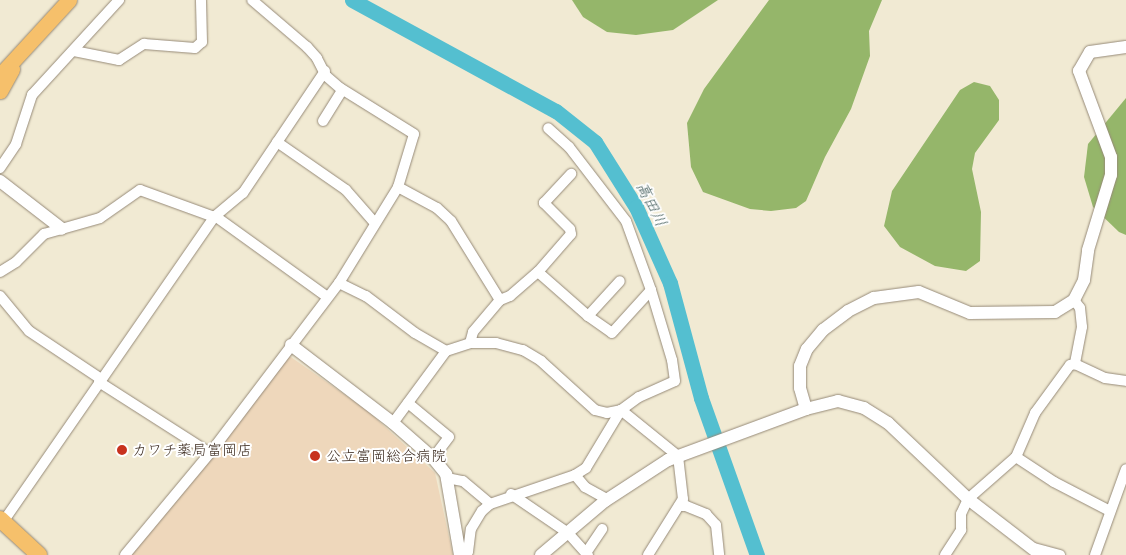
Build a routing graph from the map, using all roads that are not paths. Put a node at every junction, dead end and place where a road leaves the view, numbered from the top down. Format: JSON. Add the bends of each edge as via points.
{"nodes":[{"id":1,"x":69,"y":0,"type":"edge"},
{"id":2,"x":119,"y":0,"type":"edge"},
{"id":3,"x":202,"y":0,"type":"edge"},
{"id":4,"x":252,"y":0,"type":"edge"},
{"id":5,"x":1126,"y":47,"type":"edge"},
{"id":6,"x":74,"y":51,"type":"junction"},
{"id":7,"x":20,"y":54,"type":"junction"},
{"id":8,"x":325,"y":71,"type":"junction"},
{"id":9,"x":0,"y":75,"type":"edge"},
{"id":10,"x":342,"y":90,"type":"junction"},
{"id":11,"x":0,"y":91,"type":"edge"},
{"id":12,"x":323,"y":121,"type":"dead end"},
{"id":13,"x":548,"y":128,"type":"dead end"},
{"id":14,"x":277,"y":142,"type":"junction"},
{"id":15,"x":0,"y":168,"type":"edge"},
{"id":16,"x":571,"y":174,"type":"dead end"},
{"id":17,"x":0,"y":181,"type":"edge"},
{"id":18,"x":398,"y":187,"type":"junction"},
{"id":19,"x":215,"y":217,"type":"junction"},
{"id":20,"x":374,"y":222,"type":"junction"},
{"id":21,"x":62,"y":229,"type":"junction"},
{"id":22,"x":0,"y":272,"type":"edge"},
{"id":23,"x":538,"y":272,"type":"junction"},
{"id":24,"x":620,"y":281,"type":"dead end"},
{"id":25,"x":339,"y":283,"type":"junction"},
{"id":26,"x":651,"y":290,"type":"junction"},
{"id":27,"x":0,"y":296,"type":"edge"},
{"id":28,"x":326,"y":296,"type":"junction"},
{"id":29,"x":500,"y":300,"type":"junction"},
{"id":30,"x":1074,"y":300,"type":"junction"},
{"id":31,"x":588,"y":316,"type":"junction"},
{"id":32,"x":470,"y":343,"type":"junction"},
{"id":33,"x":291,"y":345,"type":"junction"},
{"id":34,"x":446,"y":351,"type":"junction"},
{"id":35,"x":1075,"y":364,"type":"junction"},
{"id":36,"x":100,"y":380,"type":"junction"},
{"id":37,"x":1126,"y":380,"type":"edge"},
{"id":38,"x":408,"y":403,"type":"junction"},
{"id":39,"x":806,"y":409,"type":"junction"},
{"id":40,"x":621,"y":410,"type":"junction"},
{"id":41,"x":393,"y":423,"type":"junction"},
{"id":42,"x":210,"y":453,"type":"junction"},
{"id":43,"x":678,"y":456,"type":"junction"},
{"id":44,"x":1016,"y":457,"type":"junction"},
{"id":45,"x":433,"y":458,"type":"junction"},
{"id":46,"x":1126,"y":469,"type":"edge"},
{"id":47,"x":574,"y":475,"type":"junction"},
{"id":48,"x":447,"y":478,"type":"junction"},
{"id":49,"x":1122,"y":492,"type":"edge"},
{"id":50,"x":511,"y":494,"type":"junction"},
{"id":51,"x":607,"y":499,"type":"junction"},
{"id":52,"x":968,"y":499,"type":"junction"},
{"id":53,"x":490,"y":504,"type":"junction"},
{"id":54,"x":679,"y":506,"type":"junction"},
{"id":55,"x":1110,"y":511,"type":"junction"},
{"id":56,"x":1,"y":525,"type":"edge"},
{"id":57,"x":602,"y":529,"type":"dead end"},
{"id":58,"x":568,"y":533,"type":"junction"},
{"id":59,"x":1030,"y":547,"type":"junction"},
{"id":60,"x":460,"y":554,"type":"edge"},
{"id":61,"x":587,"y":554,"type":"edge"},
{"id":62,"x":23,"y":555,"type":"edge"},
{"id":63,"x":39,"y":555,"type":"edge"},
{"id":64,"x":125,"y":555,"type":"edge"},
{"id":65,"x":541,"y":555,"type":"edge"},
{"id":66,"x":648,"y":555,"type":"edge"},
{"id":67,"x":719,"y":555,"type":"edge"},
{"id":68,"x":945,"y":555,"type":"edge"},
{"id":69,"x":1041,"y":555,"type":"edge"},
{"id":70,"x":1060,"y":555,"type":"edge"},
{"id":71,"x":1095,"y":555,"type":"edge"}],
"edges":[{"from":1,"to":7,"type":"main road"},
{"from":2,"to":6,"type":"street"},
{"from":3,"to":6,"type":"street","via":[[202,42],[196,48],[144,44],[119,60]]},
{"from":4,"to":8,"type":"street","via":[[307,47]]},
{"from":5,"to":30,"type":"street","via":[[1090,52],[1079,70],[1111,157],[1111,175],[1088,250],[1084,280]]},
{"from":6,"to":15,"type":"street","via":[[32,95],[16,144]]},
{"from":7,"to":9,"type":"main road"},
{"from":7,"to":11,"type":"main road"},
{"from":8,"to":10,"type":"street"},
{"from":8,"to":14,"type":"street"},
{"from":10,"to":12,"type":"street"},
{"from":10,"to":18,"type":"street","via":[[414,134]]},
{"from":13,"to":26,"type":"street","via":[[569,147],[626,221]]},
{"from":14,"to":19,"type":"street","via":[[243,193]]},
{"from":14,"to":20,"type":"street","via":[[346,190]]},
{"from":16,"to":23,"type":"street","via":[[544,203],[570,229],[571,234]]},
{"from":17,"to":21,"type":"street"},
{"from":18,"to":20,"type":"street"},
{"from":18,"to":29,"type":"street","via":[[437,208],[452,221]]},
{"from":19,"to":21,"type":"street","via":[[140,190],[100,218]]},
{"from":19,"to":28,"type":"street"},
{"from":19,"to":36,"type":"street"},
{"from":20,"to":25,"type":"street"},
{"from":21,"to":22,"type":"street","via":[[44,234],[16,262]]},
{"from":23,"to":29,"type":"street","via":[[510,296]]},
{"from":23,"to":31,"type":"street"},
{"from":24,"to":31,"type":"street"},
{"from":25,"to":28,"type":"street"},
{"from":25,"to":34,"type":"street","via":[[366,296],[421,337]]},
{"from":26,"to":31,"type":"street","via":[[612,333]]},
{"from":26,"to":40,"type":"street","via":[[675,381],[639,397]]},
{"from":27,"to":36,"type":"street","via":[[29,331]]},
{"from":28,"to":33,"type":"street"},
{"from":29,"to":32,"type":"street","via":[[473,332]]},
{"from":30,"to":35,"type":"street","via":[[1080,308],[1082,327]]},
{"from":30,"to":39,"type":"street","via":[[1055,312],[970,313],[919,292],[874,298],[848,311],[823,330],[807,349],[800,366],[800,388]]},
{"from":32,"to":34,"type":"street"},
{"from":32,"to":40,"type":"street","via":[[496,343],[524,350],[596,410],[607,414]]},
{"from":33,"to":41,"type":"street"},
{"from":33,"to":42,"type":"street"},
{"from":34,"to":38,"type":"street"},
{"from":35,"to":37,"type":"street","via":[[1105,378]]},
{"from":35,"to":44,"type":"street","via":[[1070,365],[1035,413]]},
{"from":36,"to":42,"type":"street"},
{"from":36,"to":56,"type":"street"},
{"from":38,"to":41,"type":"street"},
{"from":38,"to":45,"type":"street","via":[[449,437]]},
{"from":39,"to":43,"type":"street"},
{"from":39,"to":52,"type":"street","via":[[838,401],[864,408],[888,423]]},
{"from":40,"to":43,"type":"street"},
{"from":40,"to":47,"type":"street","via":[[586,468]]},
{"from":41,"to":45,"type":"street"},
{"from":42,"to":64,"type":"street"},
{"from":43,"to":51,"type":"street","via":[[639,476]]},
{"from":43,"to":54,"type":"street","via":[[683,499]]},
{"from":44,"to":52,"type":"street"},
{"from":44,"to":55,"type":"street","via":[[1054,482]]},
{"from":45,"to":48,"type":"street"},
{"from":46,"to":49,"type":"street"},
{"from":47,"to":50,"type":"street"},
{"from":47,"to":51,"type":"street","via":[[585,487]]},
{"from":48,"to":53,"type":"street","via":[[452,476],[463,481]]},
{"from":48,"to":60,"type":"street"},
{"from":49,"to":55,"type":"street"},
{"from":50,"to":53,"type":"street"},
{"from":50,"to":58,"type":"street"},
{"from":51,"to":58,"type":"street"},
{"from":52,"to":59,"type":"street"},
{"from":52,"to":68,"type":"street","via":[[961,514],[961,530]]},
{"from":53,"to":60,"type":"street","via":[[471,529],[468,552]]},
{"from":54,"to":66,"type":"street"},
{"from":54,"to":67,"type":"street","via":[[706,514],[716,525]]},
{"from":55,"to":71,"type":"street"},
{"from":56,"to":62,"type":"highway"},
{"from":56,"to":63,"type":"highway"},
{"from":57,"to":61,"type":"street"},
{"from":58,"to":61,"type":"street"},
{"from":58,"to":65,"type":"street"},
{"from":59,"to":69,"type":"street"},
{"from":59,"to":70,"type":"street"}]}
